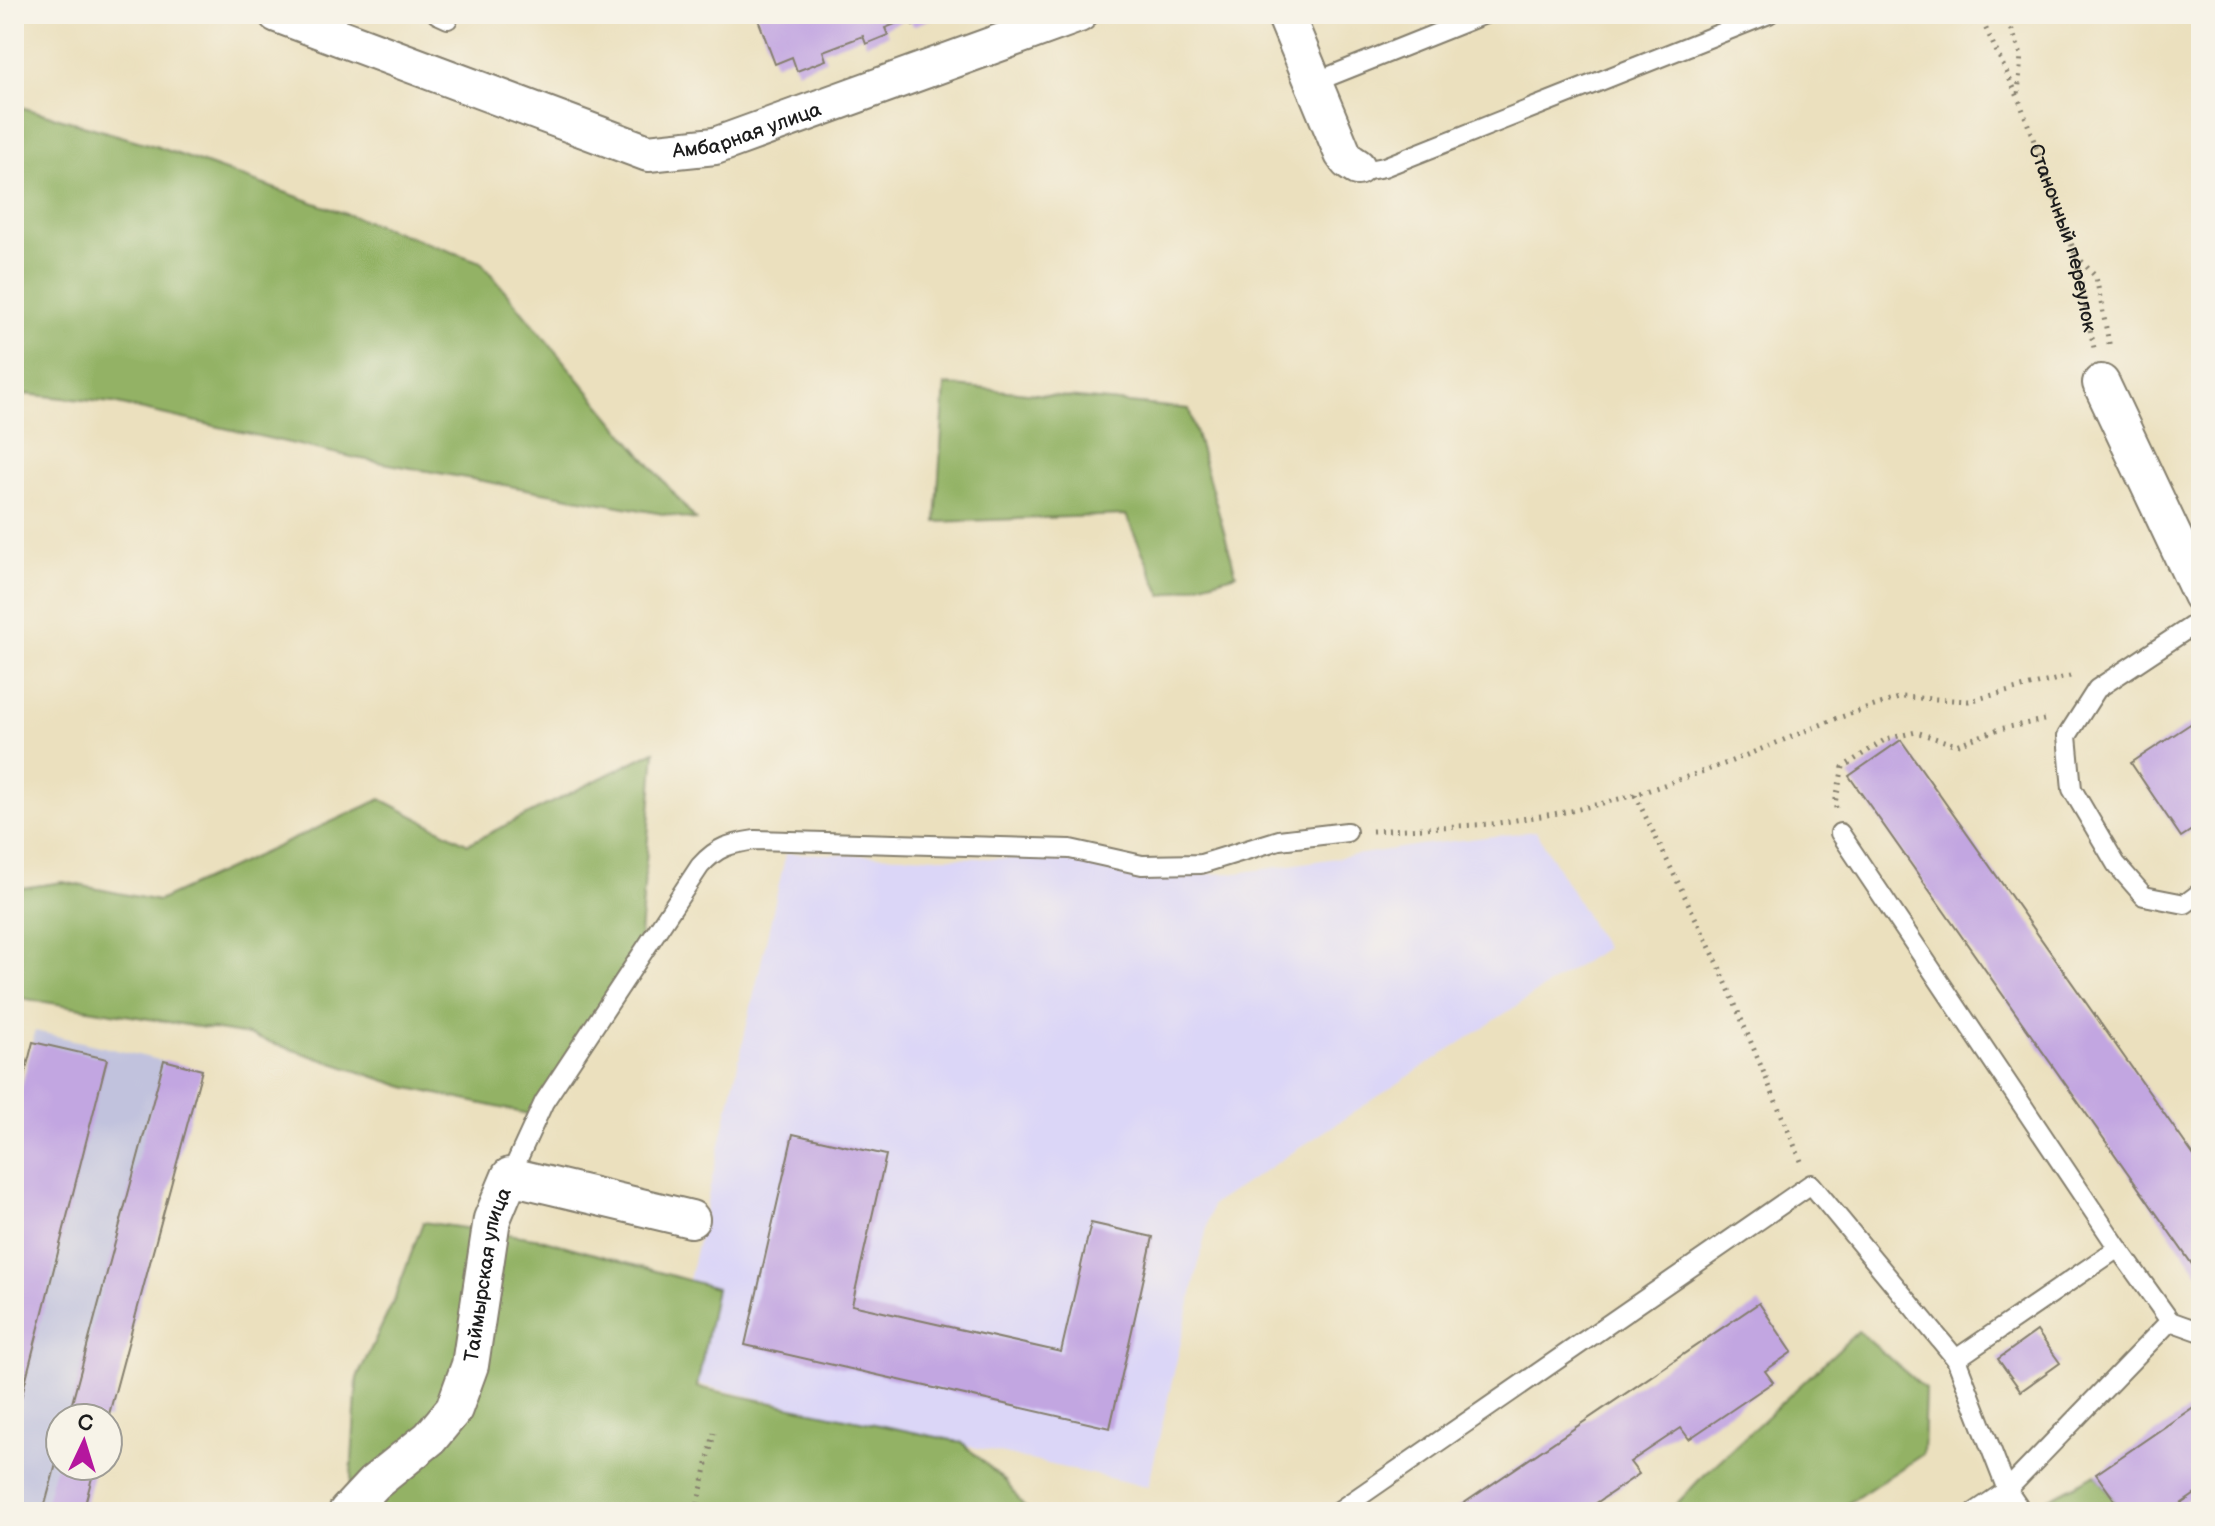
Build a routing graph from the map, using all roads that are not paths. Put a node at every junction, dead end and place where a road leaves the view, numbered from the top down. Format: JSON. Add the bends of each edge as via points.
{"nodes":[{"id":1,"x":277,"y":14,"type":"edge"},
{"id":2,"x":437,"y":14,"type":"edge"},
{"id":3,"x":450,"y":14,"type":"edge"},
{"id":4,"x":1079,"y":14,"type":"edge"},
{"id":5,"x":1285,"y":14,"type":"edge"},
{"id":6,"x":1485,"y":14,"type":"edge"},
{"id":7,"x":1769,"y":14,"type":"edge"},
{"id":8,"x":1315,"y":82,"type":"junction"},
{"id":9,"x":1357,"y":167,"type":"joint"},
{"id":10,"x":2101,"y":383,"type":"road end"},
{"id":11,"x":2201,"y":595,"type":"edge"},
{"id":12,"x":2201,"y":620,"type":"edge"},
{"id":13,"x":1347,"y":832,"type":"road end"},
{"id":14,"x":1840,"y":833,"type":"road end"},
{"id":15,"x":2201,"y":892,"type":"edge"},
{"id":16,"x":510,"y":1176,"type":"junction"},
{"id":17,"x":691,"y":1219,"type":"dead end"},
{"id":18,"x":2118,"y":1248,"type":"junction"},
{"id":19,"x":2170,"y":1321,"type":"junction"},
{"id":20,"x":2201,"y":1332,"type":"edge"},
{"id":21,"x":1956,"y":1359,"type":"junction"},
{"id":22,"x":2007,"y":1490,"type":"junction"},
{"id":23,"x":347,"y":1512,"type":"edge"},
{"id":24,"x":1337,"y":1512,"type":"edge"},
{"id":25,"x":1975,"y":1512,"type":"edge"},
{"id":26,"x":2022,"y":1512,"type":"edge"}],
"edges":[{"from":1,"to":4,"type":"street","name":"Амбарная улица","via":[[648,153],[715,146]]},
{"from":2,"to":3,"type":"lane","via":[[448,19]]},
{"from":5,"to":8,"type":"street"},
{"from":6,"to":8,"type":"lane"},
{"from":7,"to":9,"type":"lane","via":[[1384,167]]},
{"from":8,"to":9,"type":"street","via":[[1343,154]]},
{"from":10,"to":11,"type":"street"},
{"from":12,"to":15,"type":"lane","via":[[2097,689],[2067,736],[2072,789],[2116,864],[2144,896],[2185,904]]},
{"from":13,"to":16,"type":"lane","via":[[1279,840],[1201,864],[1142,865],[1070,849],[732,843],[712,852],[700,866],[544,1102]]},
{"from":14,"to":18,"type":"lane"},
{"from":16,"to":17,"type":"street","name":"Таймырская улица"},
{"from":16,"to":23,"type":"street","name":"Таймырская улица","via":[[492,1219],[470,1365],[454,1409],[430,1438]]},
{"from":18,"to":19,"type":"lane"},
{"from":18,"to":21,"type":"lane"},
{"from":19,"to":20,"type":"lane"},
{"from":19,"to":22,"type":"lane"},
{"from":21,"to":22,"type":"lane"},
{"from":21,"to":24,"type":"lane","via":[[1811,1184]]},
{"from":22,"to":25,"type":"lane"},
{"from":22,"to":26,"type":"lane"}]}
